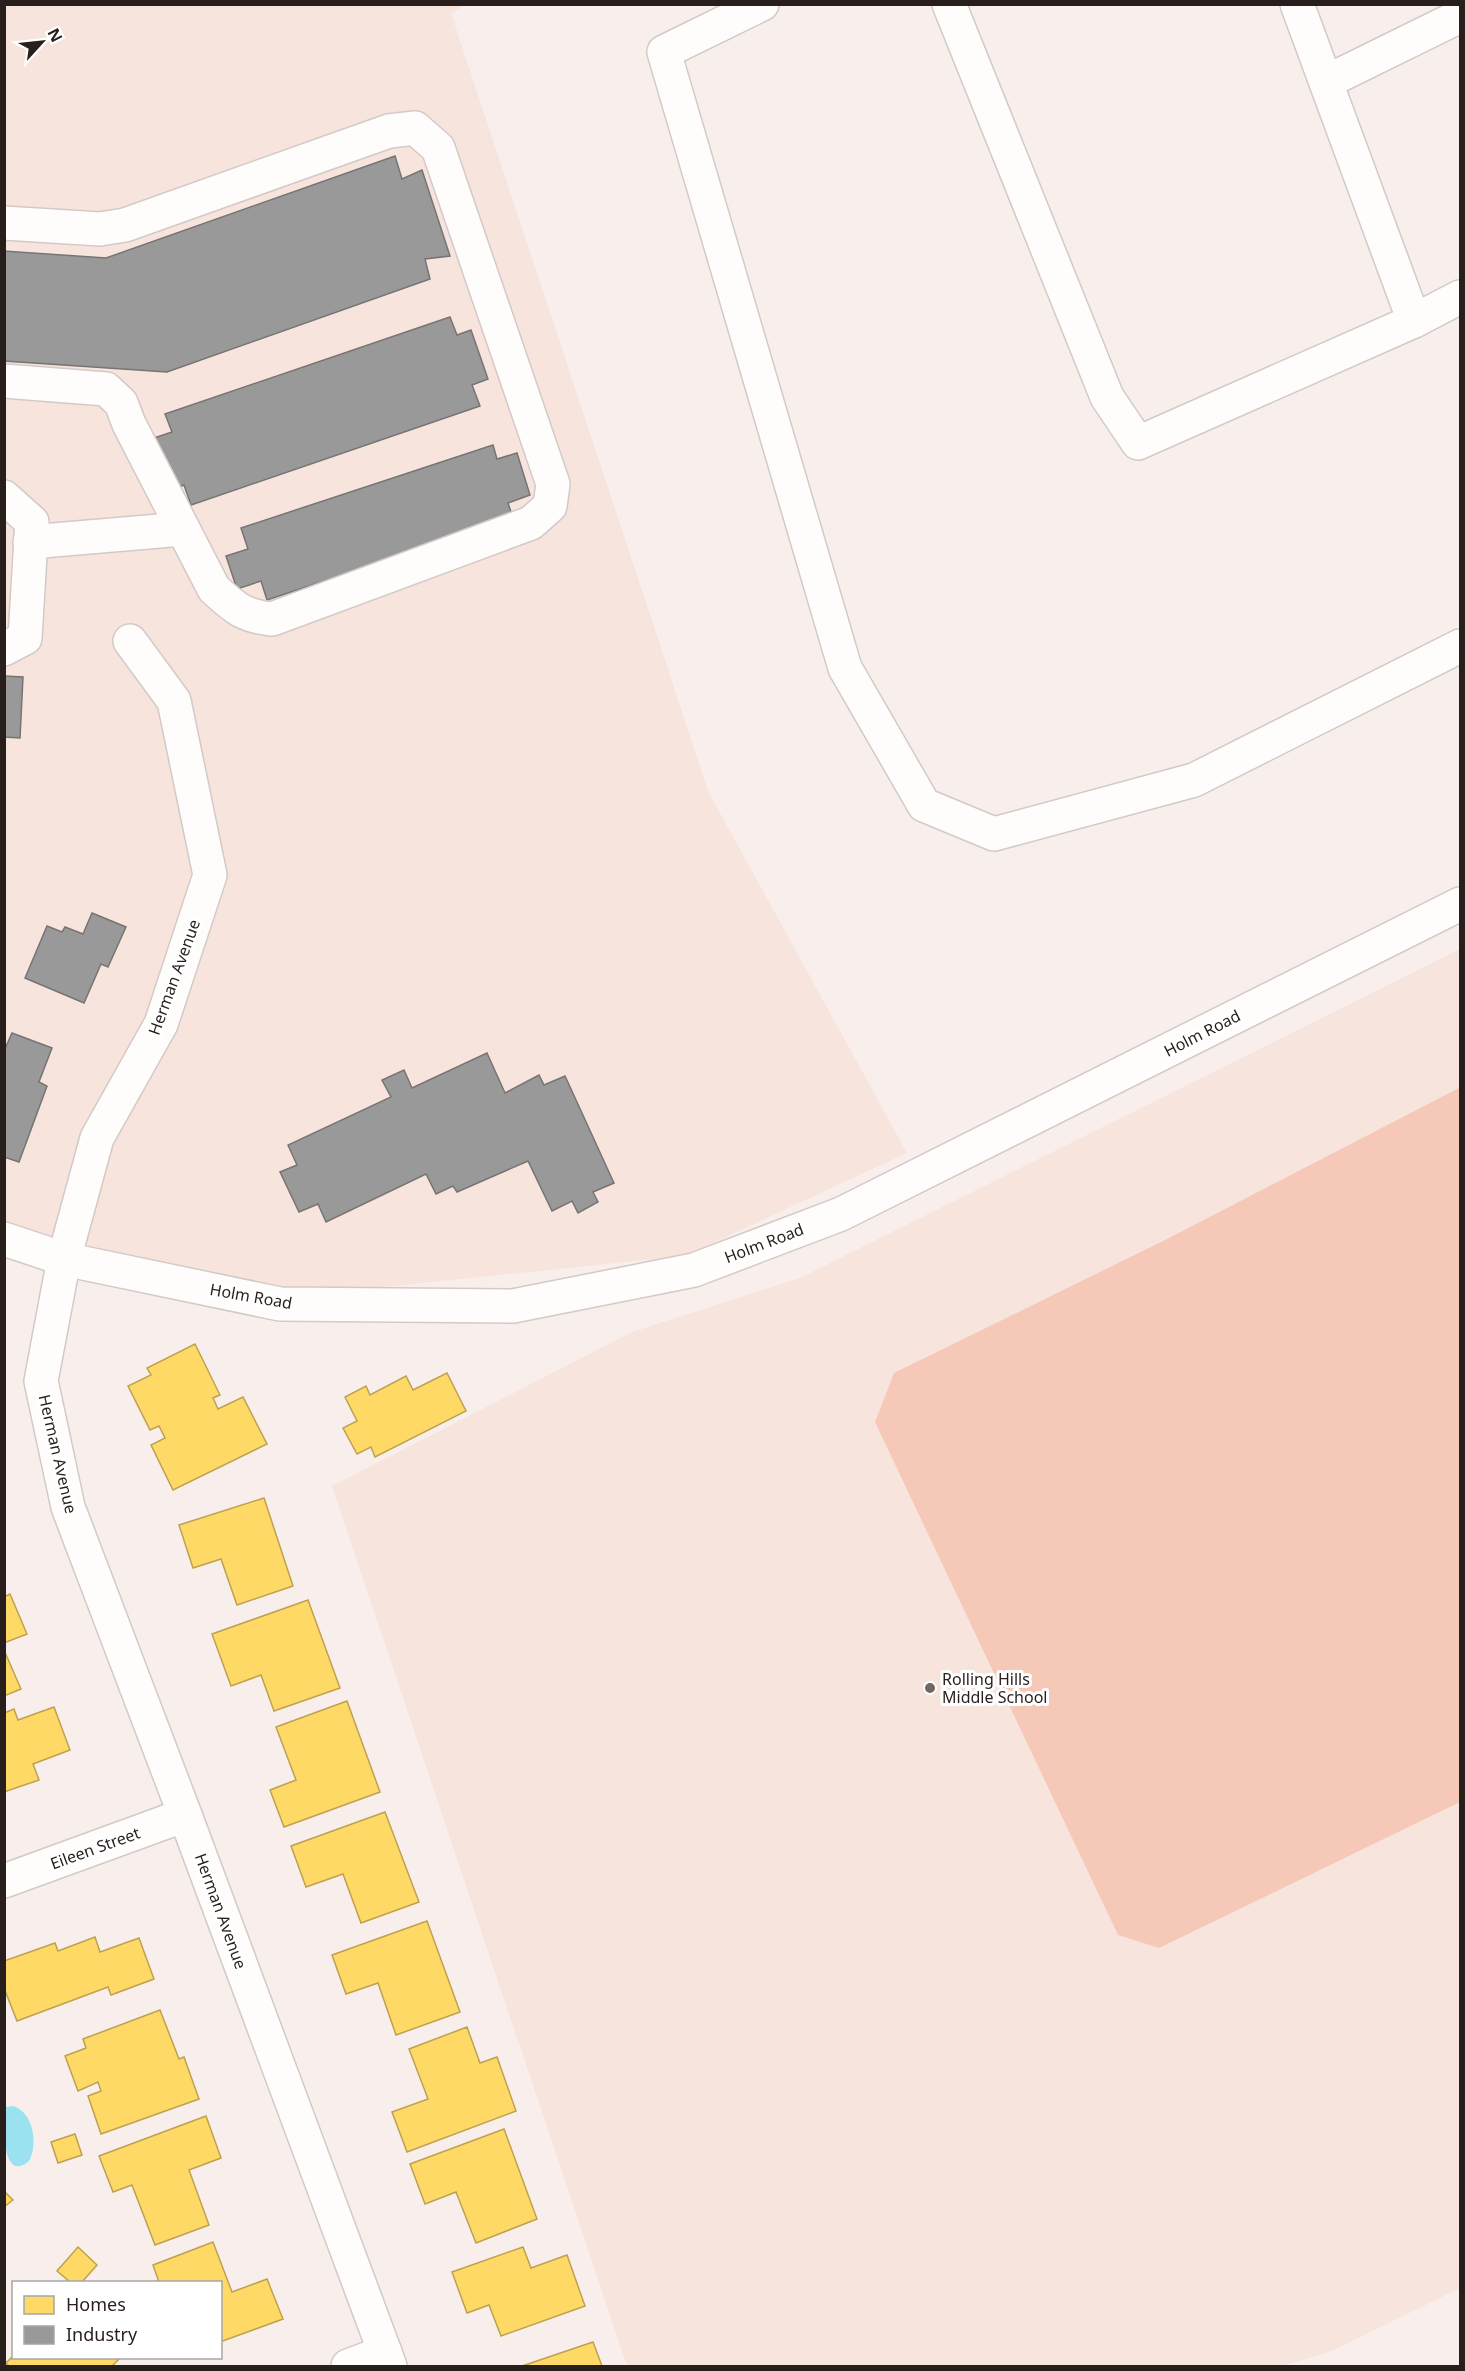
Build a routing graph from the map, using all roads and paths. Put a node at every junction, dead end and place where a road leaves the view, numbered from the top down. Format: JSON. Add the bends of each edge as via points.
{"nodes":[{"id":1,"x":762,"y":4,"type":"edge"},
{"id":2,"x":949,"y":4,"type":"edge"},
{"id":3,"x":1297,"y":4,"type":"edge"},
{"id":4,"x":1461,"y":16,"type":"edge"},
{"id":5,"x":1326,"y":82,"type":"junction"},
{"id":6,"x":4,"y":223,"type":"edge"},
{"id":7,"x":1461,"y":297,"type":"edge"},
{"id":8,"x":1414,"y":321,"type":"junction"},
{"id":9,"x":4,"y":381,"type":"edge"},
{"id":10,"x":4,"y":496,"type":"edge"},
{"id":11,"x":183,"y":529,"type":"junction"},
{"id":12,"x":30,"y":542,"type":"junction"},
{"id":13,"x":130,"y":640,"type":"dead end"},
{"id":14,"x":1461,"y":646,"type":"edge"},
{"id":15,"x":4,"y":649,"type":"edge"},
{"id":16,"x":1461,"y":904,"type":"edge"},
{"id":17,"x":4,"y":1239,"type":"edge"},
{"id":18,"x":64,"y":1258,"type":"junction"},
{"id":19,"x":185,"y":1815,"type":"junction"},
{"id":20,"x":4,"y":1881,"type":"edge"},
{"id":21,"x":387,"y":2359,"type":"edge"},
{"id":22,"x":348,"y":2367,"type":"edge"}],
"edges":[{"from":1,"to":14,"type":"street","via":[[664,52],[845,668],[924,806],[994,834],[1194,780]]},
{"from":2,"to":8,"type":"street","via":[[1107,397],[1138,443]]},
{"from":3,"to":5,"type":"street"},
{"from":4,"to":5,"type":"street"},
{"from":5,"to":8,"type":"street"},
{"from":6,"to":11,"type":"street","via":[[100,229],[125,225],[389,131],[415,128],[438,148],[553,484],[550,506],[531,523],[272,619],[250,617],[214,589]]},
{"from":7,"to":8,"type":"street"},
{"from":9,"to":11,"type":"street","via":[[106,389],[121,403]]},
{"from":10,"to":12,"type":"street","via":[[32,522]]},
{"from":11,"to":12,"type":"street"},
{"from":12,"to":15,"type":"street","via":[[25,638]]},
{"from":13,"to":18,"type":"street","name":"Herman Avenue","via":[[174,701],[210,875],[161,1024],[97,1138]]},
{"from":16,"to":18,"type":"street","name":"Holm Road","via":[[841,1214],[694,1270],[513,1306],[280,1304]]},
{"from":17,"to":18,"type":"street","name":"Holm Road"},
{"from":18,"to":19,"type":"street","name":"Herman Avenue","via":[[41,1381],[68,1507]]},
{"from":19,"to":20,"type":"street","name":"Eileen Street"},
{"from":19,"to":21,"type":"street","name":"Herman Avenue"},
{"from":21,"to":22,"type":"street"}]}
